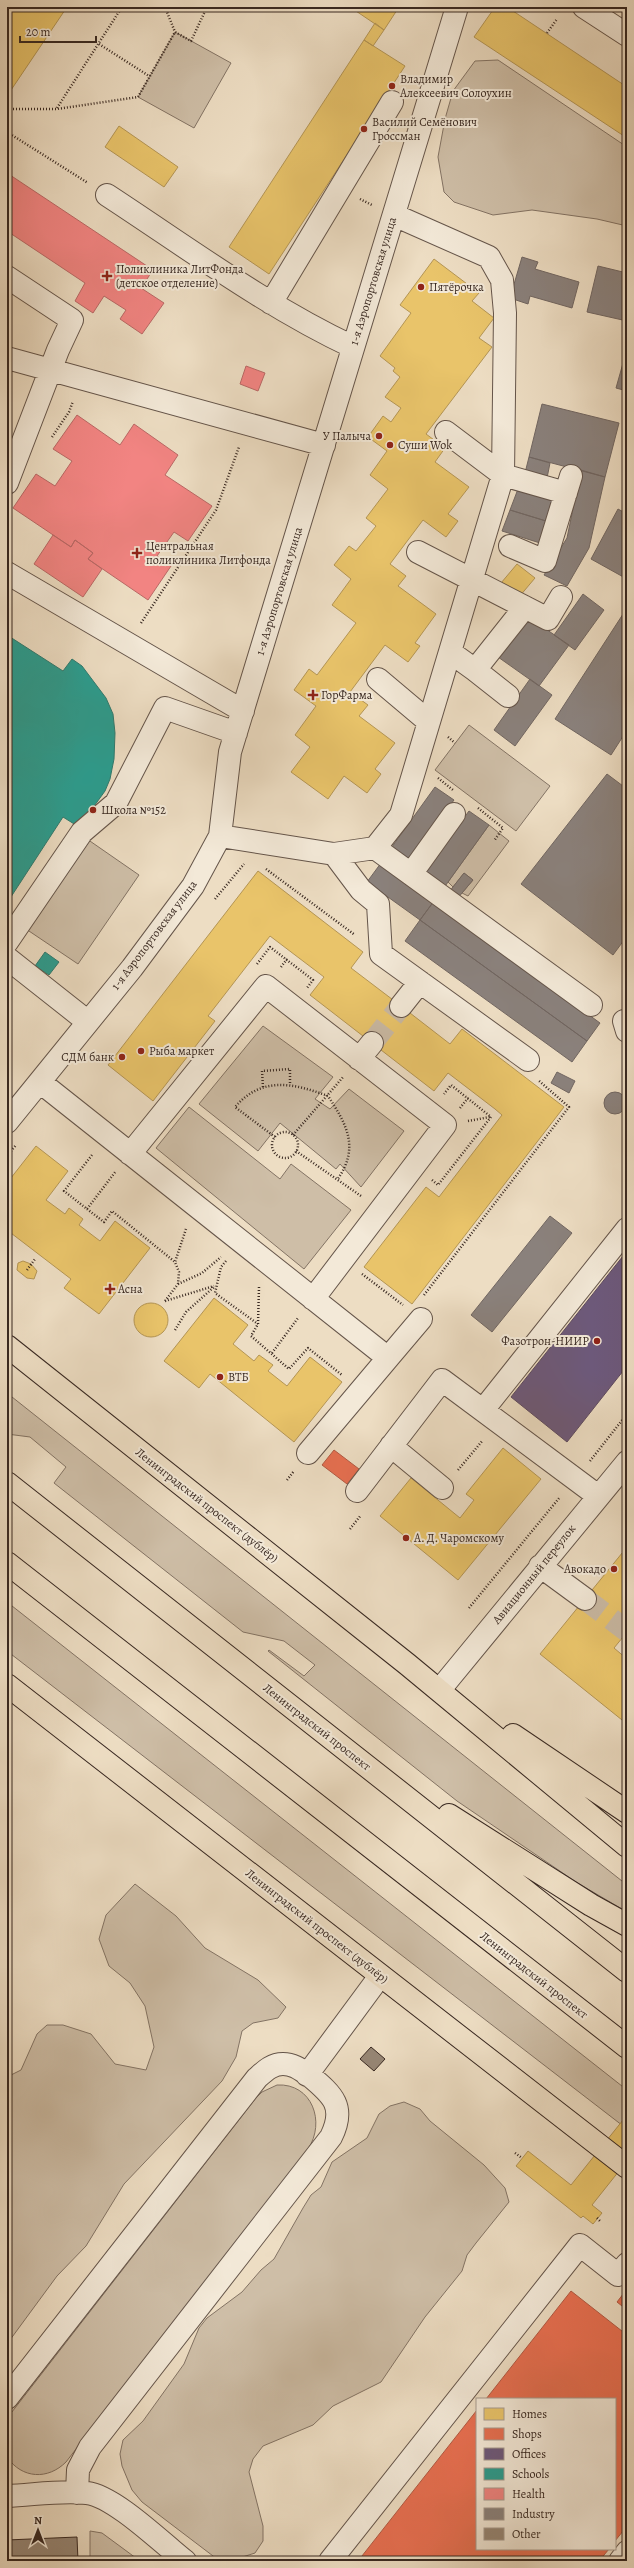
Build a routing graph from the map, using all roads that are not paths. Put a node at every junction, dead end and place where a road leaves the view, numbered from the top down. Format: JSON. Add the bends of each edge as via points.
{"nodes":[{"id":1,"x":457,"y":7,"type":"edge"},
{"id":2,"x":589,"y":8,"type":"edge"},
{"id":3,"x":627,"y":35,"type":"edge"},
{"id":4,"x":392,"y":102,"type":"dead end"},
{"id":5,"x":107,"y":195,"type":"road end"},
{"id":6,"x":394,"y":215,"type":"junction"},
{"id":7,"x":7,"y":277,"type":"edge"},
{"id":8,"x":271,"y":303,"type":"junction"},
{"id":9,"x":353,"y":348,"type":"junction"},
{"id":10,"x":7,"y":358,"type":"edge"},
{"id":11,"x":50,"y":370,"type":"junction"},
{"id":12,"x":446,"y":432,"type":"dead end"},
{"id":13,"x":324,"y":445,"type":"junction"},
{"id":14,"x":503,"y":475,"type":"junction"},
{"id":15,"x":7,"y":483,"type":"edge"},
{"id":16,"x":510,"y":546,"type":"dead end"},
{"id":17,"x":418,"y":552,"type":"dead end"},
{"id":18,"x":7,"y":574,"type":"edge"},
{"id":19,"x":472,"y":580,"type":"junction"},
{"id":20,"x":561,"y":597,"type":"dead end"},
{"id":21,"x":525,"y":607,"type":"junction"},
{"id":22,"x":450,"y":652,"type":"junction"},
{"id":23,"x":475,"y":670,"type":"junction"},
{"id":24,"x":378,"y":679,"type":"dead end"},
{"id":25,"x":508,"y":696,"type":"dead end"},
{"id":26,"x":243,"y":711,"type":"junction"},
{"id":27,"x":429,"y":722,"type":"junction"},
{"id":28,"x":236,"y":733,"type":"junction"},
{"id":29,"x":454,"y":814,"type":"dead end"},
{"id":30,"x":220,"y":836,"type":"junction"},
{"id":31,"x":375,"y":848,"type":"junction"},
{"id":32,"x":334,"y":854,"type":"junction"},
{"id":33,"x":411,"y":874,"type":"junction"},
{"id":34,"x":7,"y":942,"type":"edge"},
{"id":35,"x":7,"y":958,"type":"edge"},
{"id":36,"x":420,"y":982,"type":"junction"},
{"id":37,"x":591,"y":1004,"type":"dead end"},
{"id":38,"x":401,"y":1006,"type":"tunnel mouth"},
{"id":39,"x":88,"y":1022,"type":"junction"},
{"id":40,"x":528,"y":1060,"type":"road end"},
{"id":41,"x":40,"y":1082,"type":"junction"},
{"id":42,"x":7,"y":1122,"type":"edge"},
{"id":43,"x":130,"y":1154,"type":"junction"},
{"id":44,"x":627,"y":1229,"type":"edge"},
{"id":45,"x":313,"y":1299,"type":"junction"},
{"id":46,"x":416,"y":1315,"type":"road end"},
{"id":47,"x":7,"y":1346,"type":"edge"},
{"id":48,"x":388,"y":1358,"type":"junction"},
{"id":49,"x":490,"y":1416,"type":"junction"},
{"id":50,"x":391,"y":1446,"type":"junction"},
{"id":51,"x":308,"y":1453,"type":"dead end"},
{"id":52,"x":627,"y":1462,"type":"edge"},
{"id":53,"x":7,"y":1483,"type":"edge"},
{"id":54,"x":442,"y":1488,"type":"road end"},
{"id":55,"x":357,"y":1491,"type":"dead end"},
{"id":56,"x":598,"y":1496,"type":"junction"},
{"id":57,"x":7,"y":1563,"type":"edge"},
{"id":58,"x":540,"y":1566,"type":"junction"},
{"id":59,"x":585,"y":1599,"type":"tunnel mouth"},
{"id":60,"x":407,"y":1664,"type":"junction"},
{"id":61,"x":7,"y":1685,"type":"edge"},
{"id":62,"x":442,"y":1687,"type":"junction"},
{"id":63,"x":347,"y":1750,"type":"junction"},
{"id":64,"x":627,"y":1812,"type":"edge"},
{"id":65,"x":627,"y":1846,"type":"edge"},
{"id":66,"x":627,"y":1925,"type":"edge"},
{"id":67,"x":627,"y":1971,"type":"edge"},
{"id":68,"x":380,"y":1976,"type":"junction"},
{"id":69,"x":627,"y":2047,"type":"edge"},
{"id":70,"x":307,"y":2075,"type":"junction"},
{"id":71,"x":627,"y":2167,"type":"edge"},
{"id":72,"x":623,"y":2269,"type":"edge"},
{"id":73,"x":7,"y":2398,"type":"edge"},
{"id":74,"x":77,"y":2493,"type":"junction"},
{"id":75,"x":7,"y":2496,"type":"edge"},
{"id":76,"x":627,"y":2552,"type":"edge"},
{"id":77,"x":185,"y":2561,"type":"edge"},
{"id":78,"x":330,"y":2561,"type":"edge"},
{"id":79,"x":620,"y":2561,"type":"edge"}],
"edges":[{"from":1,"to":6,"type":"street","name":"1-я Аэропортовская улица"},
{"from":2,"to":3,"type":"street"},
{"from":4,"to":8,"type":"street"},
{"from":5,"to":8,"type":"street"},
{"from":6,"to":9,"type":"street","name":"1-я Аэропортовская улица"},
{"from":6,"to":14,"type":"street","via":[[489,257],[502,280],[505,313]]},
{"from":7,"to":11,"type":"street","via":[[72,320]]},
{"from":8,"to":9,"type":"street"},
{"from":9,"to":13,"type":"street","name":"1-я Аэропортовская улица"},
{"from":10,"to":11,"type":"street"},
{"from":11,"to":13,"type":"street"},
{"from":11,"to":15,"type":"street"},
{"from":12,"to":14,"type":"street"},
{"from":13,"to":26,"type":"street","name":"1-я Аэропортовская улица"},
{"from":14,"to":16,"type":"street","via":[[569,484],[545,561]]},
{"from":14,"to":19,"type":"street"},
{"from":17,"to":19,"type":"street"},
{"from":18,"to":26,"type":"street"},
{"from":19,"to":21,"type":"street"},
{"from":19,"to":22,"type":"street"},
{"from":20,"to":21,"type":"street","via":[[548,619]]},
{"from":21,"to":23,"type":"street"},
{"from":22,"to":23,"type":"street"},
{"from":22,"to":27,"type":"street"},
{"from":23,"to":25,"type":"street"},
{"from":24,"to":27,"type":"street"},
{"from":26,"to":28,"type":"street","name":"1-я Аэропортовская улица"},
{"from":27,"to":31,"type":"street","via":[[401,815]]},
{"from":28,"to":30,"type":"street","name":"1-я Аэропортовская улица","via":[[226,777]]},
{"from":28,"to":34,"type":"street","via":[[165,708],[116,803],[82,832]]},
{"from":29,"to":33,"type":"street"},
{"from":30,"to":32,"type":"street"},
{"from":30,"to":39,"type":"street","name":"1-я Аэропортовская улица","via":[[193,886]]},
{"from":31,"to":32,"type":"street"},
{"from":31,"to":33,"type":"street"},
{"from":32,"to":36,"type":"street","via":[[361,890],[378,904],[381,954]]},
{"from":33,"to":37,"type":"street"},
{"from":35,"to":39,"type":"street"},
{"from":36,"to":38,"type":"street"},
{"from":36,"to":40,"type":"street"},
{"from":39,"to":41,"type":"street","name":"1-я Аэропортовская улица"},
{"from":41,"to":42,"type":"street","name":"1-я Аэропортовская улица"},
{"from":41,"to":43,"type":"street"},
{"from":43,"to":45,"type":"street"},
{"from":43,"to":45,"type":"street","via":[[266,986],[365,1051],[445,1125]]},
{"from":44,"to":49,"type":"street"},
{"from":45,"to":48,"type":"street"},
{"from":46,"to":48,"type":"street"},
{"from":47,"to":60,"type":"main road","name":"Ленинградский проспект (дублёр)"},
{"from":48,"to":51,"type":"street"},
{"from":49,"to":50,"type":"street","via":[[442,1380]]},
{"from":49,"to":56,"type":"street"},
{"from":50,"to":54,"type":"street"},
{"from":50,"to":55,"type":"street"},
{"from":52,"to":56,"type":"street","name":"Авиационный переулок"},
{"from":53,"to":63,"type":"main road","name":"Ленинградский проспект"},
{"from":56,"to":58,"type":"street","name":"Авиационный переулок"},
{"from":57,"to":69,"type":"main road","name":"Ленинградский проспект"},
{"from":58,"to":59,"type":"street"},
{"from":58,"to":62,"type":"street","name":"Авиационный переулок"},
{"from":60,"to":62,"type":"main road","name":"Ленинградский проспект (дублёр)"},
{"from":60,"to":65,"type":"main road","name":"Ленинградский проспект (дублёр)"},
{"from":61,"to":68,"type":"main road","name":"Ленинградский проспект (дублёр)"},
{"from":62,"to":64,"type":"main road","name":"Ленинградский проспект (дублёр)"},
{"from":63,"to":66,"type":"main road","via":[[591,1905]]},
{"from":63,"to":67,"type":"main road","name":"Ленинградский проспект"},
{"from":68,"to":70,"type":"street"},
{"from":68,"to":71,"type":"main road","name":"Ленинградский проспект (дублёр)"},
{"from":70,"to":73,"type":"street","via":[[296,2066],[282,2064],[270,2066],[257,2078]]},
{"from":70,"to":74,"type":"street","via":[[334,2099],[338,2113],[336,2126],[330,2137],[90,2447],[78,2470]]},
{"from":72,"to":78,"type":"street","via":[[580,2245]]},
{"from":74,"to":75,"type":"street"},
{"from":74,"to":77,"type":"street","via":[[88,2493],[107,2500]]},
{"from":76,"to":79,"type":"street"}]}
